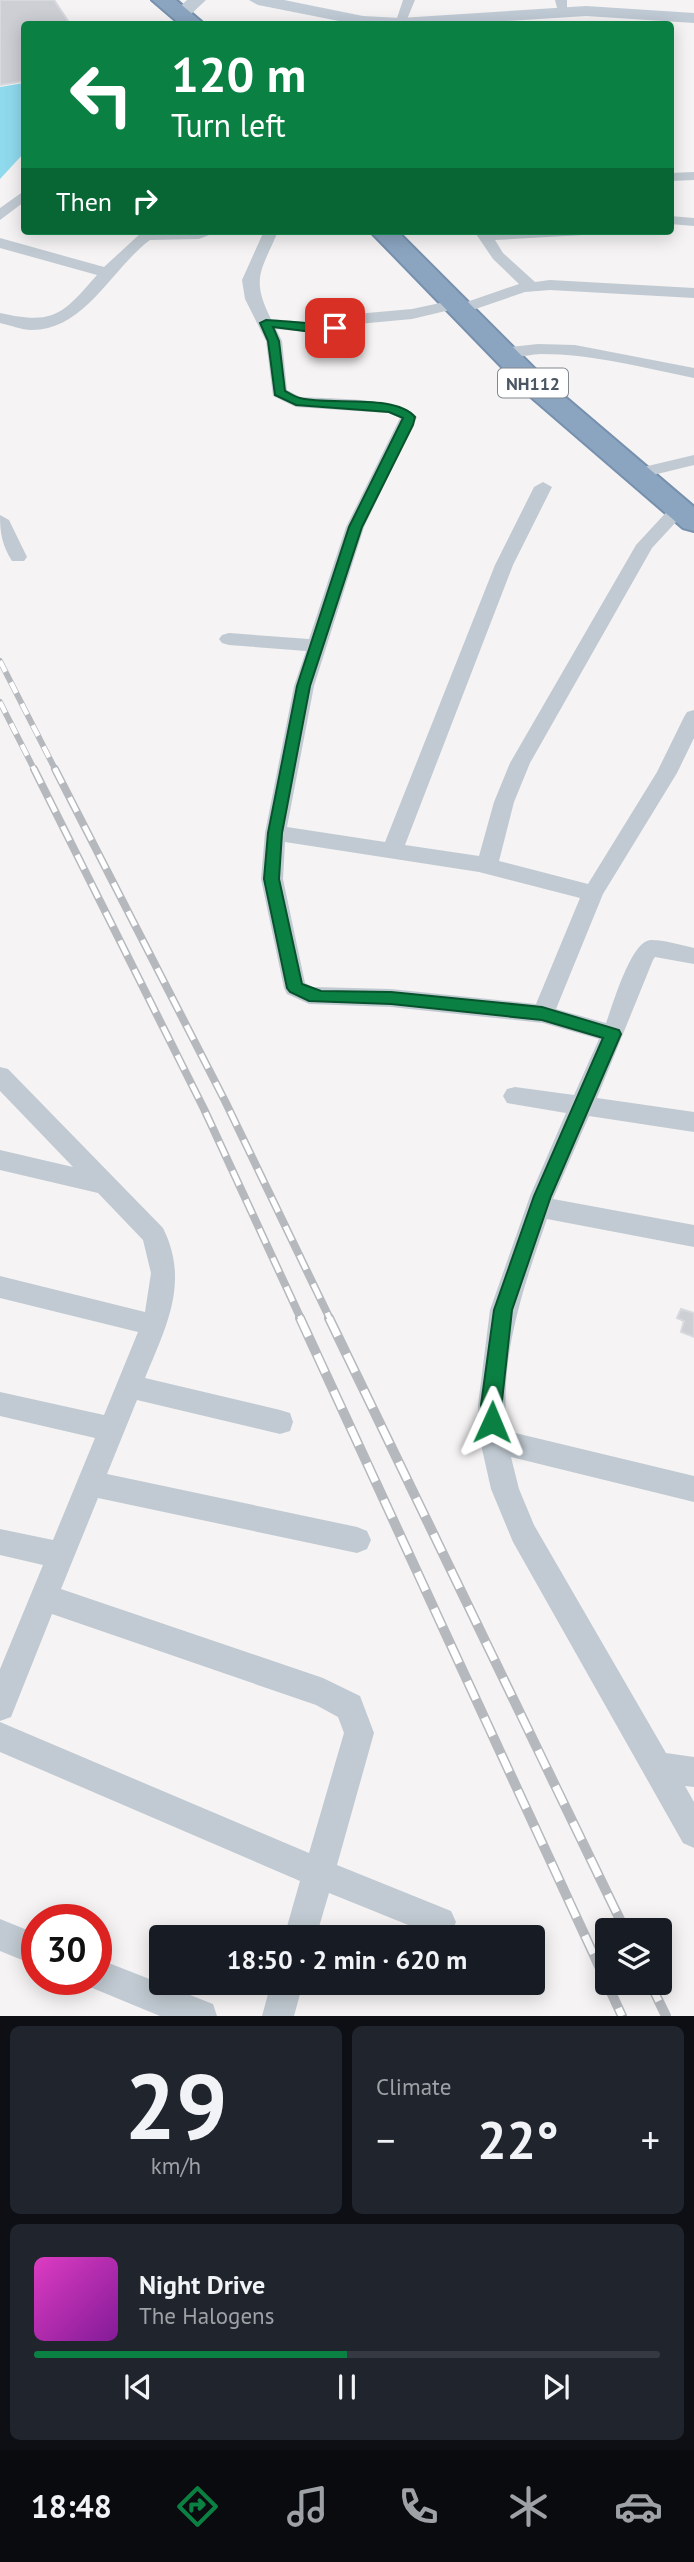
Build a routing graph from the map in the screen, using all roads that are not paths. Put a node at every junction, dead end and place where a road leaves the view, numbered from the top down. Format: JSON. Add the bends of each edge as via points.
{"nodes":[{"id":1,"x":163,"y":0,"type":"edge"},
{"id":2,"x":409,"y":0,"type":"edge"},
{"id":3,"x":270,"y":1,"type":"edge"},
{"id":4,"x":562,"y":6,"type":"edge"},
{"id":5,"x":188,"y":17,"type":"edge"},
{"id":6,"x":694,"y":18,"type":"edge"},
{"id":7,"x":380,"y":21,"type":"edge"},
{"id":8,"x":401,"y":21,"type":"edge"},
{"id":9,"x":419,"y":21,"type":"edge"},
{"id":10,"x":694,"y":176,"type":"edge"},
{"id":11,"x":674,"y":177,"type":"edge"},
{"id":12,"x":21,"y":198,"type":"edge"},
{"id":13,"x":0,"y":216,"type":"edge"},
{"id":14,"x":674,"y":220,"type":"edge"},
{"id":15,"x":694,"y":222,"type":"edge"},
{"id":16,"x":150,"y":235,"type":"edge"},
{"id":17,"x":269,"y":235,"type":"edge"},
{"id":18,"x":387,"y":235,"type":"edge"},
{"id":19,"x":483,"y":235,"type":"edge"},
{"id":20,"x":0,"y":243,"type":"edge"},
{"id":21,"x":105,"y":272,"type":"junction"},
{"id":22,"x":531,"y":287,"type":"junction"},
{"id":23,"x":694,"y":293,"type":"edge"},
{"id":24,"x":456,"y":308,"type":"junction"},
{"id":25,"x":0,"y":318,"type":"edge"},
{"id":26,"x":266,"y":323,"type":"junction"},
{"id":27,"x":502,"y":353,"type":"junction"},
{"id":28,"x":694,"y":373,"type":"edge"},
{"id":29,"x":694,"y":460,"type":"edge"},
{"id":30,"x":636,"y":474,"type":"junction"},
{"id":31,"x":542,"y":487,"type":"dead end"},
{"id":32,"x":686,"y":515,"type":"edge"},
{"id":33,"x":0,"y":520,"type":"edge"},
{"id":34,"x":18,"y":557,"type":"dead end"},
{"id":35,"x":229,"y":639,"type":"dead end"},
{"id":36,"x":317,"y":646,"type":"junction"},
{"id":37,"x":694,"y":716,"type":"edge"},
{"id":38,"x":275,"y":833,"type":"junction"},
{"id":39,"x":391,"y":851,"type":"junction"},
{"id":40,"x":487,"y":866,"type":"junction"},
{"id":41,"x":593,"y":893,"type":"junction"},
{"id":42,"x":694,"y":956,"type":"edge"},
{"id":43,"x":542,"y":1014,"type":"junction"},
{"id":44,"x":613,"y":1034,"type":"junction"},
{"id":45,"x":0,"y":1076,"type":"edge"},
{"id":46,"x":515,"y":1096,"type":"dead end"},
{"id":47,"x":582,"y":1105,"type":"junction"},
{"id":48,"x":694,"y":1122,"type":"edge"},
{"id":49,"x":0,"y":1160,"type":"edge"},
{"id":50,"x":103,"y":1184,"type":"junction"},
{"id":51,"x":539,"y":1206,"type":"junction"},
{"id":52,"x":694,"y":1236,"type":"edge"},
{"id":53,"x":0,"y":1287,"type":"edge"},
{"id":54,"x":153,"y":1325,"type":"junction"},
{"id":55,"x":128,"y":1386,"type":"junction"},
{"id":56,"x":0,"y":1404,"type":"edge"},
{"id":57,"x":280,"y":1422,"type":"dead end"},
{"id":58,"x":110,"y":1429,"type":"junction"},
{"id":59,"x":494,"y":1440,"type":"junction"},
{"id":60,"x":88,"y":1483,"type":"junction"},
{"id":61,"x":694,"y":1489,"type":"edge"},
{"id":62,"x":357,"y":1540,"type":"dead end"},
{"id":63,"x":0,"y":1542,"type":"edge"},
{"id":64,"x":59,"y":1555,"type":"junction"},
{"id":65,"x":43,"y":1597,"type":"junction"},
{"id":66,"x":0,"y":1706,"type":"edge"},
{"id":67,"x":0,"y":1737,"type":"edge"},
{"id":68,"x":657,"y":1767,"type":"junction"},
{"id":69,"x":694,"y":1772,"type":"edge"},
{"id":70,"x":694,"y":1832,"type":"edge"},
{"id":71,"x":318,"y":1873,"type":"junction"},
{"id":72,"x":440,"y":1922,"type":"dead end"},
{"id":73,"x":303,"y":1925,"type":"edge"},
{"id":74,"x":0,"y":1935,"type":"edge"},
{"id":75,"x":21,"y":1944,"type":"edge"},
{"id":76,"x":112,"y":1980,"type":"edge"},
{"id":77,"x":284,"y":1995,"type":"edge"},
{"id":78,"x":201,"y":2016,"type":"edge"},
{"id":79,"x":278,"y":2016,"type":"edge"}],
"edges":[{"from":1,"to":5,"type":"highway"},
{"from":2,"to":8,"type":"street"},
{"from":3,"to":7,"type":"main road"},
{"from":4,"to":6,"type":"main road"},
{"from":4,"to":9,"type":"main road"},
{"from":10,"to":11,"type":"street"},
{"from":12,"to":13,"type":"street"},
{"from":14,"to":15,"type":"street"},
{"from":16,"to":21,"type":"street"},
{"from":17,"to":26,"type":"street","via":[[250,280],[253,299]]},
{"from":18,"to":24,"type":"highway","number":"NH112"},
{"from":19,"to":22,"type":"street"},
{"from":20,"to":21,"type":"street"},
{"from":21,"to":25,"type":"street","via":[[76,306],[50,322],[33,325]]},
{"from":22,"to":23,"type":"street"},
{"from":22,"to":24,"type":"street"},
{"from":24,"to":26,"type":"street","via":[[356,319],[329,329]]},
{"from":24,"to":27,"type":"highway","number":"NH112"},
{"from":26,"to":36,"type":"street","via":[[274,341],[279,392],[287,399],[389,408],[409,417],[355,527]]},
{"from":27,"to":28,"type":"street","via":[[575,350]]},
{"from":27,"to":30,"type":"highway","number":"NH112"},
{"from":29,"to":30,"type":"street"},
{"from":30,"to":32,"type":"highway","number":"NH112"},
{"from":31,"to":39,"type":"street","via":[[504,565]]},
{"from":32,"to":40,"type":"street","via":[[645,545],[520,763]]},
{"from":33,"to":34,"type":"street"},
{"from":35,"to":36,"type":"street"},
{"from":36,"to":38,"type":"street","via":[[304,686]]},
{"from":37,"to":41,"type":"street","via":[[667,773]]},
{"from":38,"to":39,"type":"street"},
{"from":38,"to":43,"type":"street","via":[[272,879],[295,988],[321,997],[391,998]]},
{"from":39,"to":40,"type":"street"},
{"from":40,"to":41,"type":"street"},
{"from":41,"to":43,"type":"street"},
{"from":42,"to":44,"type":"street","via":[[650,948]]},
{"from":43,"to":44,"type":"street"},
{"from":44,"to":47,"type":"street"},
{"from":45,"to":50,"type":"street"},
{"from":46,"to":47,"type":"street"},
{"from":47,"to":48,"type":"street"},
{"from":47,"to":51,"type":"street"},
{"from":49,"to":50,"type":"street"},
{"from":50,"to":54,"type":"street","via":[[154,1235],[164,1273]]},
{"from":51,"to":52,"type":"street"},
{"from":51,"to":59,"type":"street","via":[[503,1310],[491,1405]]},
{"from":53,"to":54,"type":"street"},
{"from":54,"to":55,"type":"street"},
{"from":55,"to":57,"type":"street"},
{"from":55,"to":58,"type":"street"},
{"from":56,"to":58,"type":"street"},
{"from":58,"to":60,"type":"street"},
{"from":59,"to":61,"type":"street"},
{"from":59,"to":68,"type":"street","via":[[508,1500],[523,1533]]},
{"from":60,"to":62,"type":"street"},
{"from":60,"to":64,"type":"street"},
{"from":63,"to":64,"type":"street"},
{"from":64,"to":65,"type":"street"},
{"from":65,"to":66,"type":"street"},
{"from":65,"to":71,"type":"street","via":[[323,1693],[349,1707],[359,1733]]},
{"from":67,"to":71,"type":"street"},
{"from":68,"to":69,"type":"street"},
{"from":68,"to":70,"type":"street"},
{"from":71,"to":72,"type":"street"},
{"from":71,"to":73,"type":"street"},
{"from":74,"to":75,"type":"street"},
{"from":76,"to":78,"type":"street"},
{"from":77,"to":79,"type":"street"}]}
